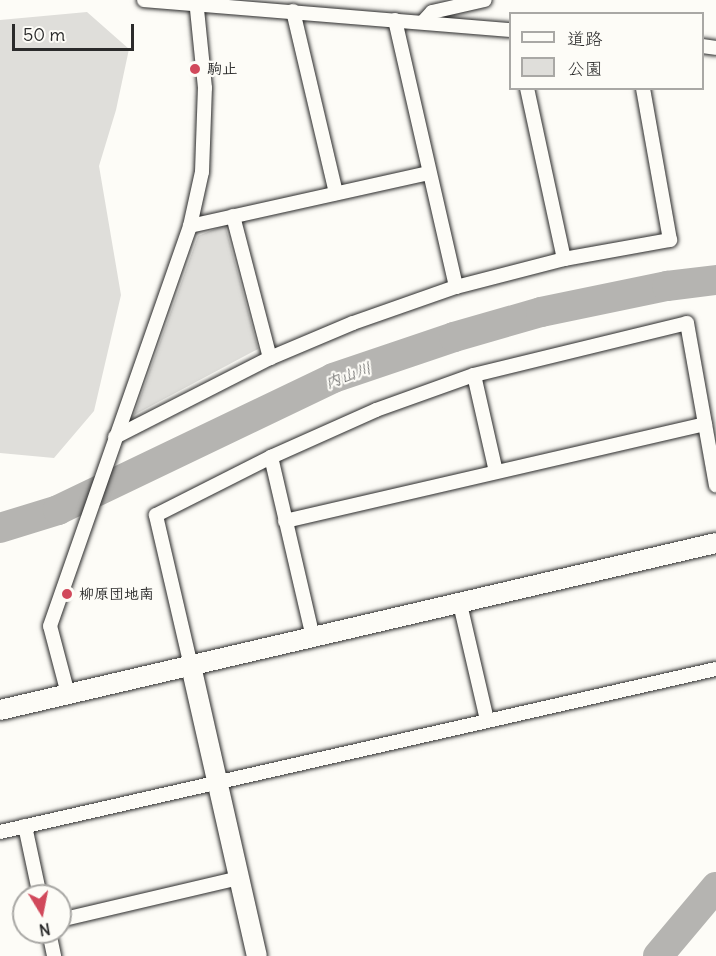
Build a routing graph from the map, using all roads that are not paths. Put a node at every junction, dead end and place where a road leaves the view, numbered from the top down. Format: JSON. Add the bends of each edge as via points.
{"nodes":[{"id":1,"x":144,"y":0,"type":"edge"},
{"id":2,"x":485,"y":0,"type":"edge"},
{"id":3,"x":196,"y":2,"type":"edge"},
{"id":4,"x":293,"y":11,"type":"junction"},
{"id":5,"x":395,"y":20,"type":"junction"},
{"id":6,"x":423,"y":22,"type":"junction"},
{"id":7,"x":509,"y":30,"type":"edge"},
{"id":8,"x":527,"y":90,"type":"edge"},
{"id":9,"x":643,"y":90,"type":"edge"},
{"id":10,"x":429,"y":173,"type":"junction"},
{"id":11,"x":336,"y":193,"type":"junction"},
{"id":12,"x":233,"y":216,"type":"junction"},
{"id":13,"x":190,"y":226,"type":"junction"},
{"id":14,"x":564,"y":259,"type":"junction"},
{"id":15,"x":456,"y":287,"type":"junction"},
{"id":16,"x":270,"y":358,"type":"junction"},
{"id":17,"x":474,"y":375,"type":"junction"},
{"id":18,"x":705,"y":424,"type":"junction"},
{"id":19,"x":115,"y":437,"type":"junction"},
{"id":20,"x":271,"y":457,"type":"junction"},
{"id":21,"x":496,"y":472,"type":"junction"},
{"id":22,"x":716,"y":484,"type":"edge"},
{"id":23,"x":285,"y":521,"type":"junction"},
{"id":24,"x":716,"y":543,"type":"edge"},
{"id":25,"x":460,"y":604,"type":"junction"},
{"id":26,"x":313,"y":638,"type":"junction"},
{"id":27,"x":191,"y":666,"type":"junction"},
{"id":28,"x":716,"y":669,"type":"edge"},
{"id":29,"x":68,"y":694,"type":"junction"},
{"id":30,"x":0,"y":710,"type":"edge"},
{"id":31,"x":487,"y":720,"type":"junction"},
{"id":32,"x":217,"y":783,"type":"junction"},
{"id":33,"x":25,"y":826,"type":"junction"},
{"id":34,"x":0,"y":832,"type":"edge"},
{"id":35,"x":239,"y":878,"type":"junction"},
{"id":36,"x":37,"y":884,"type":"edge"},
{"id":37,"x":72,"y":917,"type":"edge"},
{"id":38,"x":257,"y":956,"type":"edge"}],
"edges":[{"from":1,"to":3,"type":"street"},
{"from":2,"to":6,"type":"street","via":[[432,12]]},
{"from":3,"to":4,"type":"street"},
{"from":3,"to":13,"type":"street","via":[[205,88],[202,172]]},
{"from":4,"to":5,"type":"street"},
{"from":4,"to":11,"type":"street"},
{"from":5,"to":6,"type":"street"},
{"from":5,"to":10,"type":"street"},
{"from":6,"to":7,"type":"street"},
{"from":8,"to":14,"type":"street"},
{"from":9,"to":14,"type":"street","via":[[670,240]]},
{"from":10,"to":11,"type":"street"},
{"from":10,"to":15,"type":"street"},
{"from":11,"to":12,"type":"street"},
{"from":12,"to":13,"type":"street"},
{"from":12,"to":16,"type":"street"},
{"from":13,"to":19,"type":"street"},
{"from":14,"to":15,"type":"street"},
{"from":15,"to":16,"type":"street","via":[[353,323]]},
{"from":16,"to":19,"type":"street"},
{"from":17,"to":18,"type":"street","via":[[687,323]]},
{"from":17,"to":20,"type":"street","via":[[376,410]]},
{"from":17,"to":21,"type":"street"},
{"from":18,"to":21,"type":"street"},
{"from":18,"to":22,"type":"street"},
{"from":19,"to":29,"type":"street","via":[[50,626]]},
{"from":20,"to":23,"type":"street"},
{"from":20,"to":27,"type":"street","via":[[156,515]]},
{"from":21,"to":23,"type":"street"},
{"from":23,"to":26,"type":"street"},
{"from":24,"to":25,"type":"street"},
{"from":25,"to":26,"type":"street"},
{"from":25,"to":31,"type":"street"},
{"from":26,"to":27,"type":"street"},
{"from":27,"to":29,"type":"street"},
{"from":27,"to":32,"type":"street"},
{"from":28,"to":31,"type":"street"},
{"from":29,"to":30,"type":"street"},
{"from":31,"to":32,"type":"street"},
{"from":32,"to":33,"type":"street"},
{"from":32,"to":35,"type":"street"},
{"from":33,"to":34,"type":"street"},
{"from":33,"to":36,"type":"street"},
{"from":35,"to":37,"type":"street"},
{"from":35,"to":38,"type":"street"}]}
